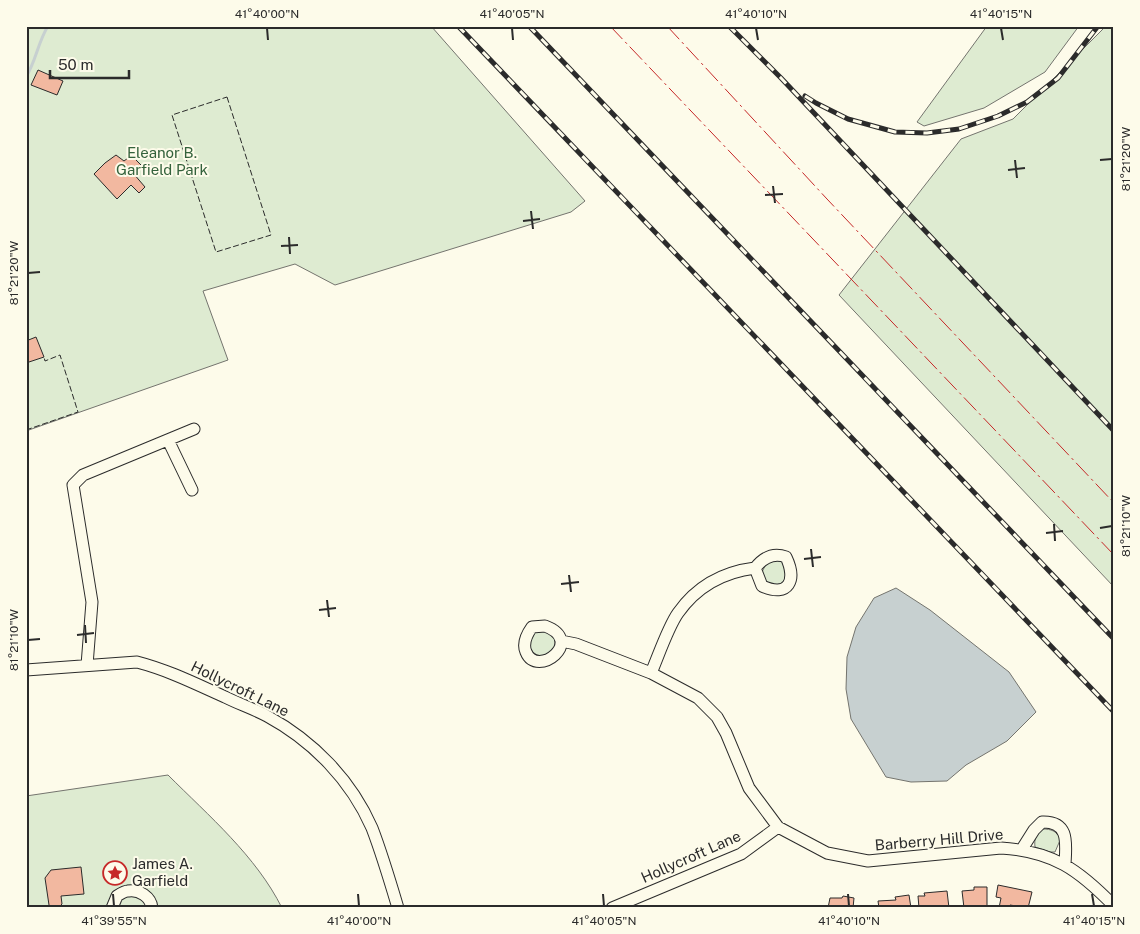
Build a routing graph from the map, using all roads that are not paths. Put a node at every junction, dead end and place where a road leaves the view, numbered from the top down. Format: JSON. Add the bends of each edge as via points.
{"nodes":[{"id":1,"x":194,"y":430,"type":"dead end"},
{"id":2,"x":168,"y":440,"type":"junction"},
{"id":3,"x":192,"y":490,"type":"dead end"},
{"id":4,"x":755,"y":568,"type":"dead end"},
{"id":5,"x":561,"y":641,"type":"dead end"},
{"id":6,"x":87,"y":665,"type":"junction"},
{"id":7,"x":26,"y":670,"type":"edge"},
{"id":8,"x":651,"y":673,"type":"junction"},
{"id":9,"x":778,"y":827,"type":"junction"},
{"id":10,"x":1022,"y":849,"type":"junction"},
{"id":11,"x":1066,"y":864,"type":"junction"},
{"id":12,"x":1114,"y":906,"type":"edge"},
{"id":13,"x":112,"y":908,"type":"edge"},
{"id":14,"x":152,"y":908,"type":"edge"},
{"id":15,"x":398,"y":908,"type":"edge"},
{"id":16,"x":612,"y":908,"type":"edge"}],
"edges":[{"from":1,"to":2,"type":"street"},
{"from":2,"to":3,"type":"street"},
{"from":2,"to":6,"type":"street","via":[[83,475],[73,485],[92,602]]},
{"from":4,"to":8,"type":"street","via":[[722,575],[697,592],[677,614]]},
{"from":5,"to":8,"type":"street","name":"Barberry Hill Drive"},
{"from":6,"to":7,"type":"street","name":"Hollycroft Lane"},
{"from":6,"to":15,"type":"street","name":"Hollycroft Lane","via":[[137,662],[153,666],[266,716],[295,733],[328,762],[360,804]]},
{"from":8,"to":9,"type":"street","name":"Barberry Hill Drive","via":[[698,698],[717,717],[749,788]]},
{"from":9,"to":10,"type":"street","name":"Barberry Hill Drive","via":[[827,853],[868,861],[1001,848]]},
{"from":9,"to":16,"type":"street","name":"Hollycroft Lane","via":[[741,854]]},
{"from":10,"to":11,"type":"street","name":"Barberry Hill Drive"},
{"from":10,"to":11,"type":"street","name":"Barberry Hill Drive","via":[[1042,822],[1050,822],[1064,832]]},
{"from":11,"to":12,"type":"street","name":"Barberry Hill Drive"},
{"from":13,"to":14,"type":"street","via":[[117,896],[128,890],[142,892],[152,902]]}]}
